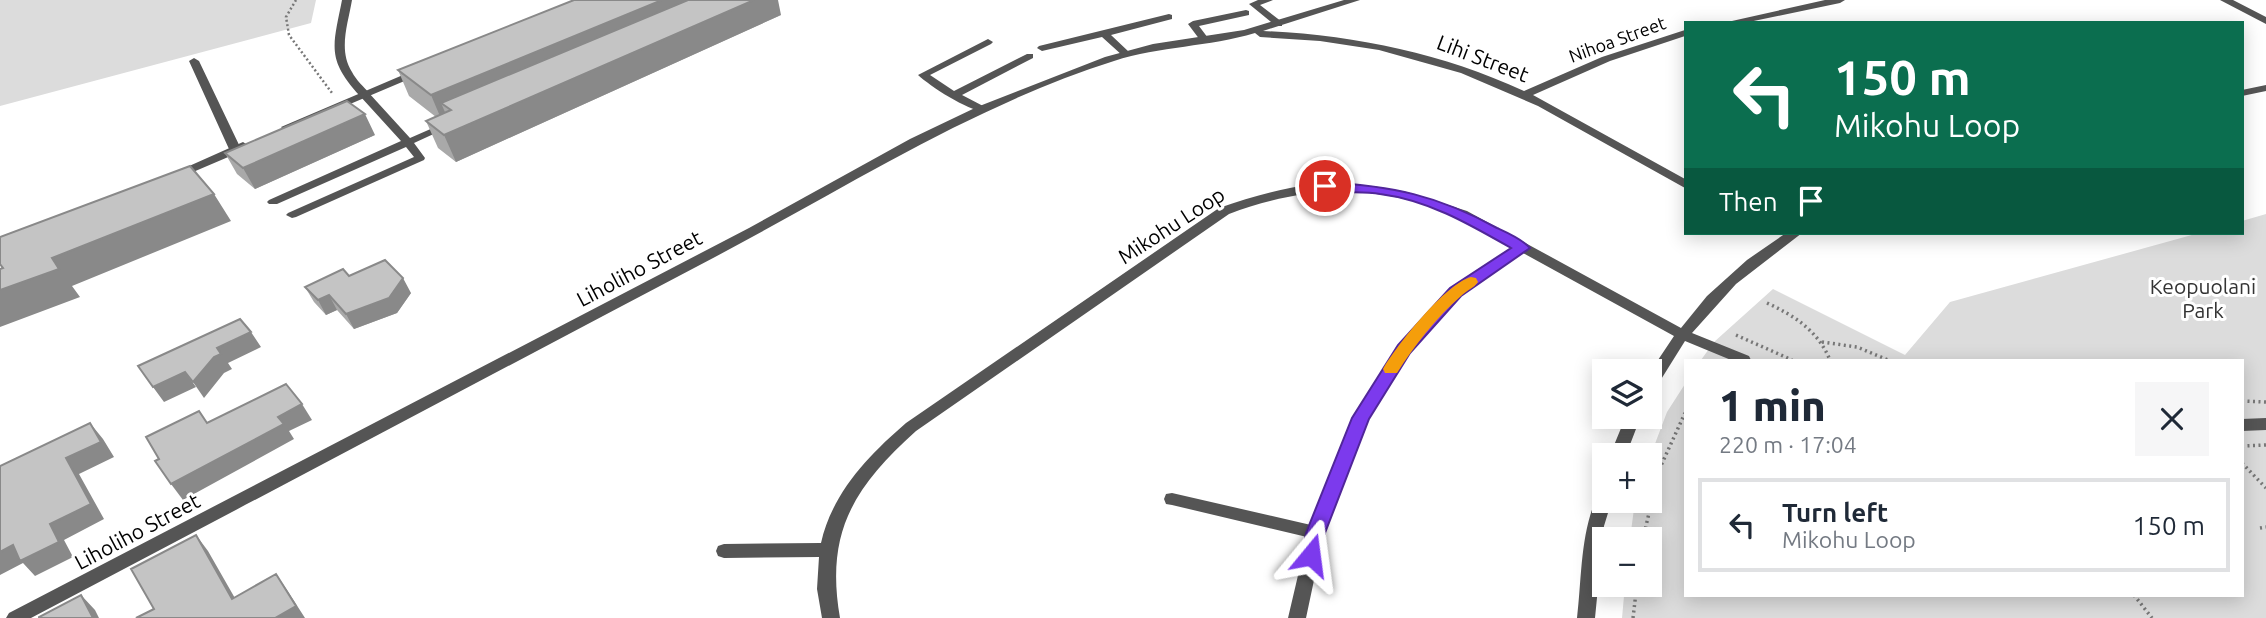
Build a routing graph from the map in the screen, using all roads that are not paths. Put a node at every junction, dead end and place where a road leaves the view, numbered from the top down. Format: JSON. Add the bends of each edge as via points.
{"nodes":[{"id":1,"x":347,"y":0,"type":"edge"},
{"id":2,"x":1269,"y":0,"type":"edge"},
{"id":3,"x":1355,"y":0,"type":"edge"},
{"id":4,"x":1840,"y":0,"type":"edge"},
{"id":5,"x":2225,"y":0,"type":"edge"},
{"id":6,"x":1246,"y":13,"type":"dead end"},
{"id":7,"x":1305,"y":16,"type":"junction"},
{"id":8,"x":1168,"y":17,"type":"dead end"},
{"id":9,"x":1738,"y":21,"type":"edge"},
{"id":10,"x":2266,"y":21,"type":"edge"},
{"id":11,"x":1279,"y":24,"type":"junction"},
{"id":12,"x":1245,"y":33,"type":"junction"},
{"id":13,"x":1684,"y":33,"type":"edge"},
{"id":14,"x":1104,"y":34,"type":"junction"},
{"id":15,"x":1318,"y":37,"type":"junction"},
{"id":16,"x":1203,"y":38,"type":"junction"},
{"id":17,"x":988,"y":42,"type":"dead end"},
{"id":18,"x":1042,"y":48,"type":"dead end"},
{"id":19,"x":1126,"y":54,"type":"junction"},
{"id":20,"x":1030,"y":56,"type":"dead end"},
{"id":21,"x":194,"y":61,"type":"dead end"},
{"id":22,"x":433,"y":65,"type":"edge"},
{"id":23,"x":2266,"y":88,"type":"edge"},
{"id":24,"x":2244,"y":93,"type":"edge"},
{"id":25,"x":364,"y":94,"type":"junction"},
{"id":26,"x":954,"y":95,"type":"junction"},
{"id":27,"x":1524,"y":95,"type":"junction"},
{"id":28,"x":981,"y":109,"type":"junction"},
{"id":29,"x":459,"y":120,"type":"edge"},
{"id":30,"x":408,"y":142,"type":"junction"},
{"id":31,"x":235,"y":149,"type":"junction"},
{"id":32,"x":165,"y":180,"type":"edge"},
{"id":33,"x":1684,"y":183,"type":"edge"},
{"id":34,"x":273,"y":202,"type":"dead end"},
{"id":35,"x":292,"y":215,"type":"dead end"},
{"id":36,"x":1785,"y":235,"type":"edge"},
{"id":37,"x":1522,"y":248,"type":"junction"},
{"id":38,"x":1683,"y":335,"type":"junction"},
{"id":39,"x":1742,"y":359,"type":"edge"},
{"id":40,"x":1662,"y":363,"type":"edge"},
{"id":41,"x":2266,"y":424,"type":"edge"},
{"id":42,"x":2244,"y":425,"type":"edge"},
{"id":43,"x":1172,"y":499,"type":"dead end"},
{"id":44,"x":1600,"y":513,"type":"edge"},
{"id":45,"x":1316,"y":533,"type":"junction"},
{"id":46,"x":828,"y":550,"type":"junction"},
{"id":47,"x":724,"y":551,"type":"dead end"},
{"id":48,"x":15,"y":618,"type":"edge"},
{"id":49,"x":831,"y":618,"type":"edge"},
{"id":50,"x":1297,"y":618,"type":"edge"},
{"id":51,"x":1586,"y":618,"type":"edge"}],
"edges":[{"from":1,"to":25,"type":"street","via":[[338,52]]},
{"from":2,"to":11,"type":"lane","via":[[1253,4]]},
{"from":3,"to":7,"type":"street","name":"Liholiho Street"},
{"from":4,"to":9,"type":"street"},
{"from":5,"to":10,"type":"street"},
{"from":6,"to":16,"type":"lane","via":[[1193,24]]},
{"from":7,"to":11,"type":"street","name":"Liholiho Street"},
{"from":7,"to":15,"type":"street"},
{"from":8,"to":14,"type":"lane"},
{"from":11,"to":12,"type":"street","name":"Liholiho Street"},
{"from":12,"to":15,"type":"street","name":"Lihi Street"},
{"from":12,"to":16,"type":"street","name":"Liholiho Street"},
{"from":13,"to":27,"type":"street","name":"Nihoa Street"},
{"from":14,"to":18,"type":"lane"},
{"from":14,"to":19,"type":"lane"},
{"from":15,"to":27,"type":"street","name":"Lihi Street","via":[[1397,49],[1446,63]]},
{"from":16,"to":19,"type":"street","name":"Liholiho Street"},
{"from":17,"to":26,"type":"lane","via":[[923,75]]},
{"from":19,"to":28,"type":"street","name":"Liholiho Street"},
{"from":20,"to":26,"type":"lane"},
{"from":21,"to":31,"type":"street"},
{"from":22,"to":25,"type":"street"},
{"from":23,"to":24,"type":"street"},
{"from":25,"to":30,"type":"lane"},
{"from":25,"to":31,"type":"street"},
{"from":26,"to":28,"type":"lane"},
{"from":27,"to":33,"type":"street","name":"Lihi Street"},
{"from":28,"to":48,"type":"street","name":"Liholiho Street"},
{"from":29,"to":30,"type":"lane"},
{"from":30,"to":34,"type":"lane"},
{"from":30,"to":35,"type":"lane","via":[[420,158]]},
{"from":31,"to":32,"type":"street"},
{"from":36,"to":38,"type":"street","via":[[1716,295]]},
{"from":37,"to":38,"type":"street","name":"Mikohu Loop"},
{"from":37,"to":45,"type":"street","via":[[1455,292],[1404,349],[1360,418]]},
{"from":37,"to":46,"type":"street","name":"Mikohu Loop","via":[[1445,207],[1381,190],[1297,188],[1224,211],[884,449],[843,503]]},
{"from":38,"to":39,"type":"street","name":"Mikohu Loop"},
{"from":38,"to":40,"type":"street"},
{"from":41,"to":42,"type":"street"},
{"from":43,"to":45,"type":"street"},
{"from":44,"to":51,"type":"street"},
{"from":45,"to":50,"type":"street"},
{"from":46,"to":47,"type":"street"},
{"from":46,"to":49,"type":"street","name":"Mikohu Loop","via":[[826,590]]}]}
